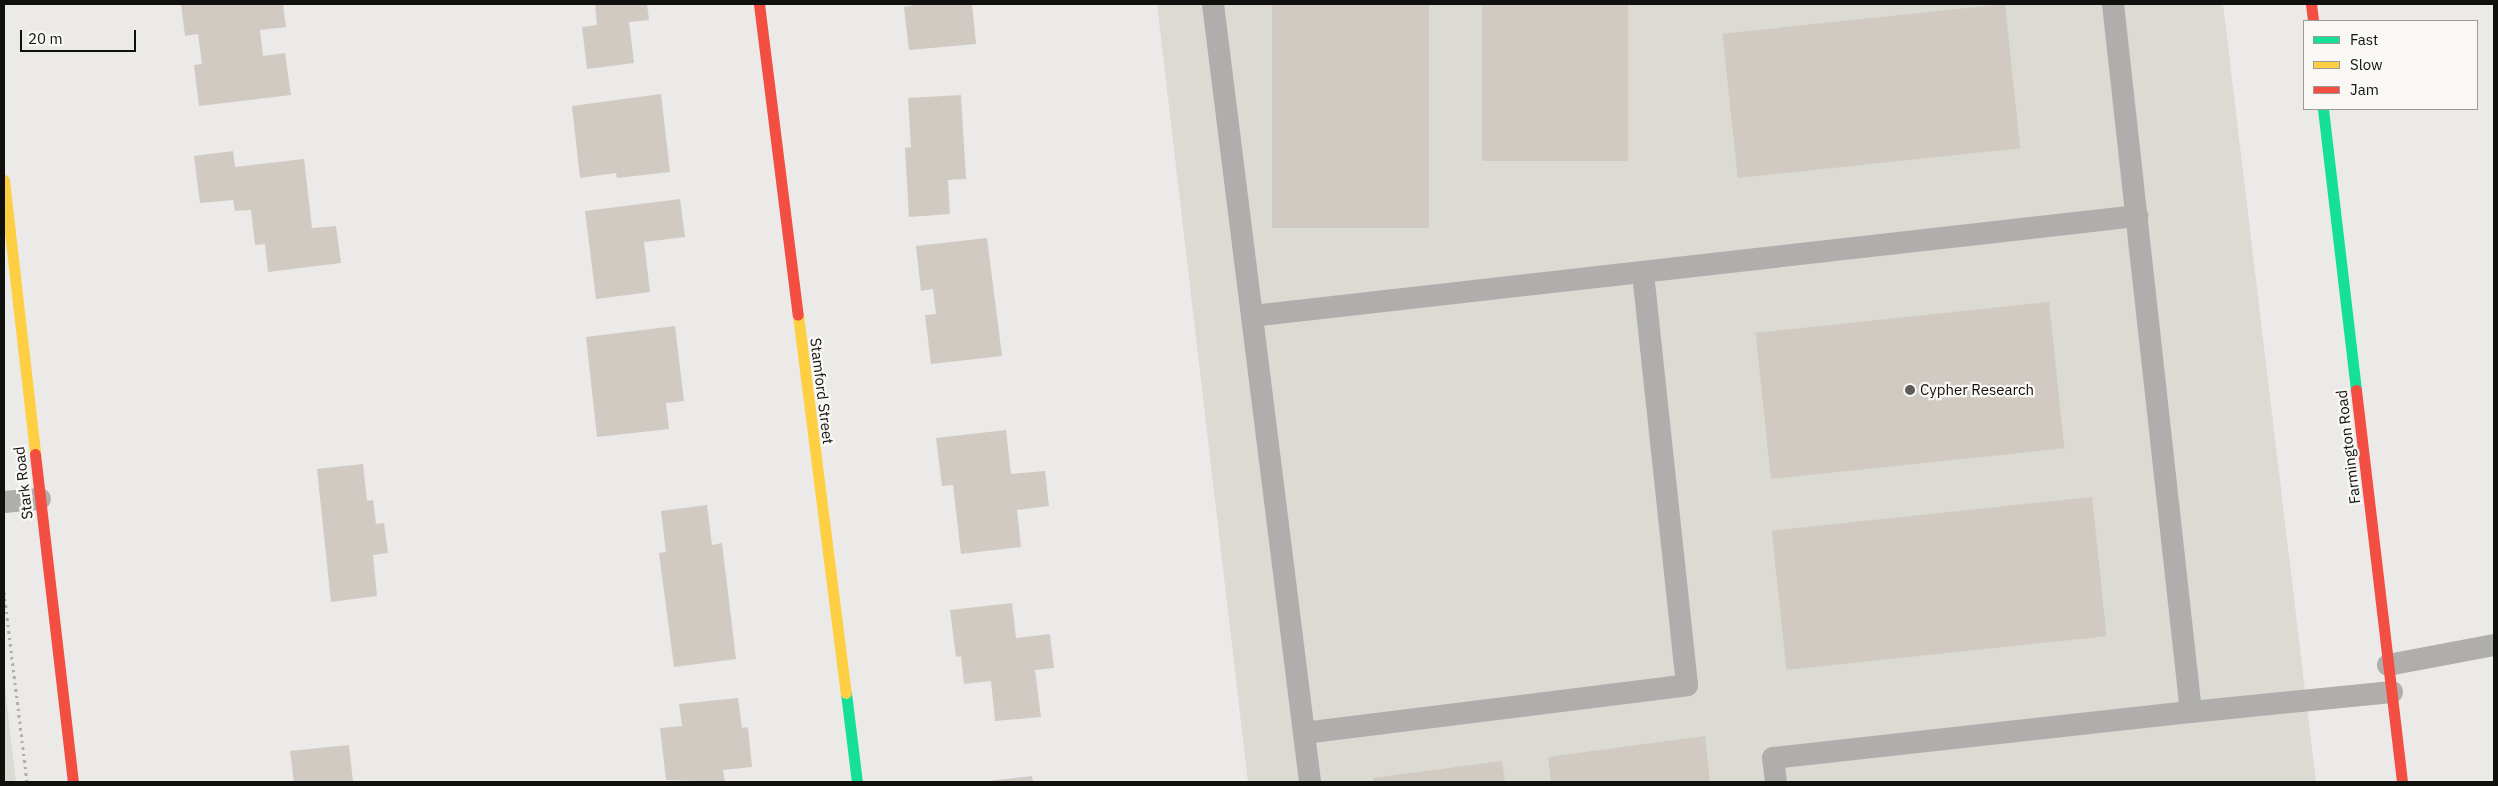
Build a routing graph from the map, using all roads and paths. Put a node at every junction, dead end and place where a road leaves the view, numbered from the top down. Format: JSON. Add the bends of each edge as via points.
{"nodes":[{"id":1,"x":758,"y":4,"type":"edge"},
{"id":2,"x":1213,"y":4,"type":"edge"},
{"id":3,"x":2113,"y":4,"type":"edge"},
{"id":4,"x":2311,"y":4,"type":"edge"},
{"id":5,"x":2313,"y":20,"type":"edge"},
{"id":6,"x":2323,"y":110,"type":"edge"},
{"id":7,"x":4,"y":180,"type":"edge"},
{"id":8,"x":2137,"y":216,"type":"junction"},
{"id":9,"x":1643,"y":272,"type":"junction"},
{"id":10,"x":1252,"y":316,"type":"junction"},
{"id":11,"x":40,"y":498,"type":"junction"},
{"id":12,"x":4,"y":502,"type":"edge"},
{"id":13,"x":4,"y":592,"type":"edge"},
{"id":14,"x":2494,"y":645,"type":"edge"},
{"id":15,"x":2388,"y":665,"type":"junction"},
{"id":16,"x":2392,"y":692,"type":"junction"},
{"id":17,"x":2191,"y":712,"type":"junction"},
{"id":18,"x":1304,"y":732,"type":"junction"},
{"id":19,"x":27,"y":782,"type":"edge"},
{"id":20,"x":73,"y":782,"type":"edge"},
{"id":21,"x":856,"y":782,"type":"edge"},
{"id":22,"x":1310,"y":782,"type":"edge"},
{"id":23,"x":1776,"y":782,"type":"edge"},
{"id":24,"x":2402,"y":782,"type":"edge"}],
"edges":[{"from":1,"to":21,"type":"street","name":"Stamford Street"},
{"from":2,"to":10,"type":"lane"},
{"from":3,"to":8,"type":"lane"},
{"from":4,"to":5,"type":"street"},
{"from":6,"to":15,"type":"street","name":"Farmington Road"},
{"from":7,"to":11,"type":"street","name":"Stark Road"},
{"from":8,"to":9,"type":"lane"},
{"from":8,"to":17,"type":"lane"},
{"from":9,"to":10,"type":"lane"},
{"from":9,"to":18,"type":"lane","via":[[1687,686]]},
{"from":10,"to":18,"type":"lane"},
{"from":11,"to":12,"type":"lane"},
{"from":11,"to":20,"type":"street","name":"Stark Road"},
{"from":13,"to":19,"type":"path"},
{"from":14,"to":15,"type":"lane"},
{"from":15,"to":16,"type":"street","name":"Farmington Road"},
{"from":16,"to":17,"type":"lane"},
{"from":16,"to":24,"type":"street","name":"Farmington Road"},
{"from":17,"to":23,"type":"lane","via":[[1773,758]]},
{"from":18,"to":22,"type":"lane"}]}
